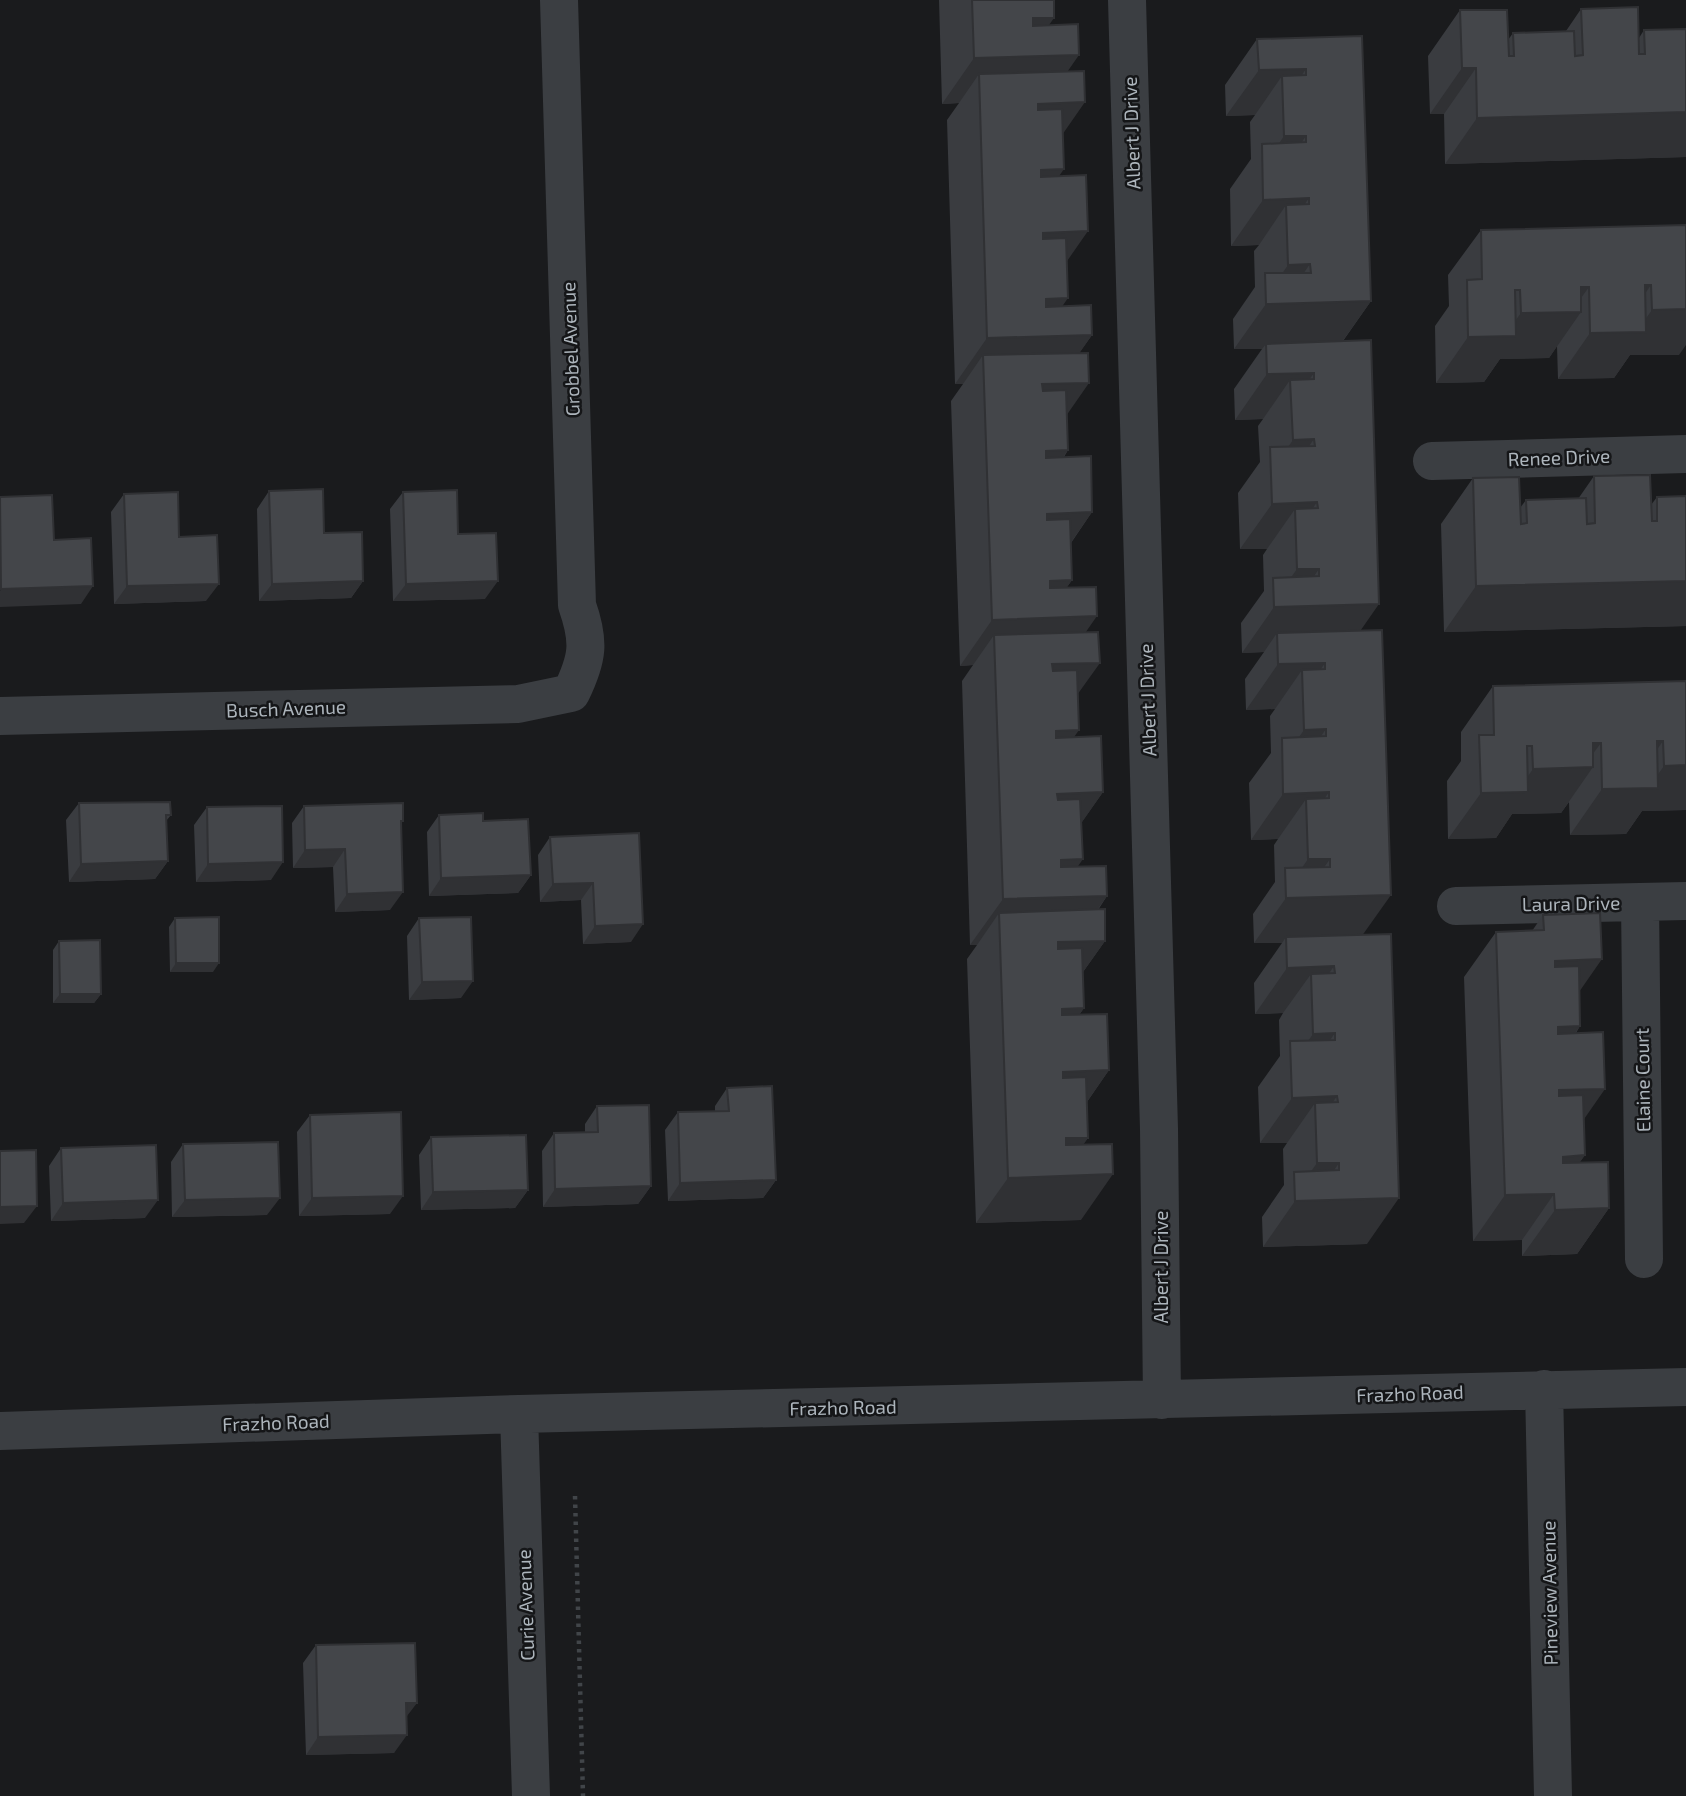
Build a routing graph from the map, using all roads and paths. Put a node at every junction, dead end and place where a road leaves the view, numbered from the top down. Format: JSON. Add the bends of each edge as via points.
{"nodes":[{"id":1,"x":559,"y":0,"type":"edge"},
{"id":2,"x":1127,"y":0,"type":"edge"},
{"id":3,"x":1686,"y":454,"type":"edge"},
{"id":4,"x":1432,"y":461,"type":"dead end"},
{"id":5,"x":571,"y":693,"type":"joint"},
{"id":6,"x":0,"y":716,"type":"edge"},
{"id":7,"x":1686,"y":901,"type":"edge"},
{"id":8,"x":1640,"y":902,"type":"junction"},
{"id":9,"x":1456,"y":906,"type":"dead end"},
{"id":10,"x":1644,"y":1259,"type":"dead end"},
{"id":11,"x":1686,"y":1387,"type":"edge"},
{"id":12,"x":1544,"y":1389,"type":"junction"},
{"id":13,"x":1162,"y":1400,"type":"junction"},
{"id":14,"x":519,"y":1414,"type":"junction"},
{"id":15,"x":0,"y":1431,"type":"edge"},
{"id":16,"x":575,"y":1496,"type":"dead end"},
{"id":17,"x":531,"y":1796,"type":"edge"},
{"id":18,"x":583,"y":1796,"type":"edge"},
{"id":19,"x":1553,"y":1796,"type":"edge"}],
"edges":[{"from":1,"to":5,"type":"street","name":"Grobbel Avenue","via":[[577,605],[587,633],[584,666]]},
{"from":2,"to":13,"type":"street","name":"Albert J Drive","via":[[1159,1129]]},
{"from":3,"to":4,"type":"street","name":"Renee Drive"},
{"from":5,"to":6,"type":"street","name":"Busch Avenue","via":[[518,704]]},
{"from":7,"to":8,"type":"street","name":"Laura Drive"},
{"from":8,"to":9,"type":"street","name":"Laura Drive"},
{"from":8,"to":10,"type":"street","name":"Elaine Court"},
{"from":11,"to":12,"type":"street","name":"Frazho Road"},
{"from":12,"to":13,"type":"street","name":"Frazho Road"},
{"from":12,"to":19,"type":"street","name":"Pineview Avenue"},
{"from":13,"to":14,"type":"street","name":"Frazho Road"},
{"from":14,"to":15,"type":"street","name":"Frazho Road"},
{"from":14,"to":17,"type":"street","name":"Curie Avenue"},
{"from":16,"to":18,"type":"path"}]}
